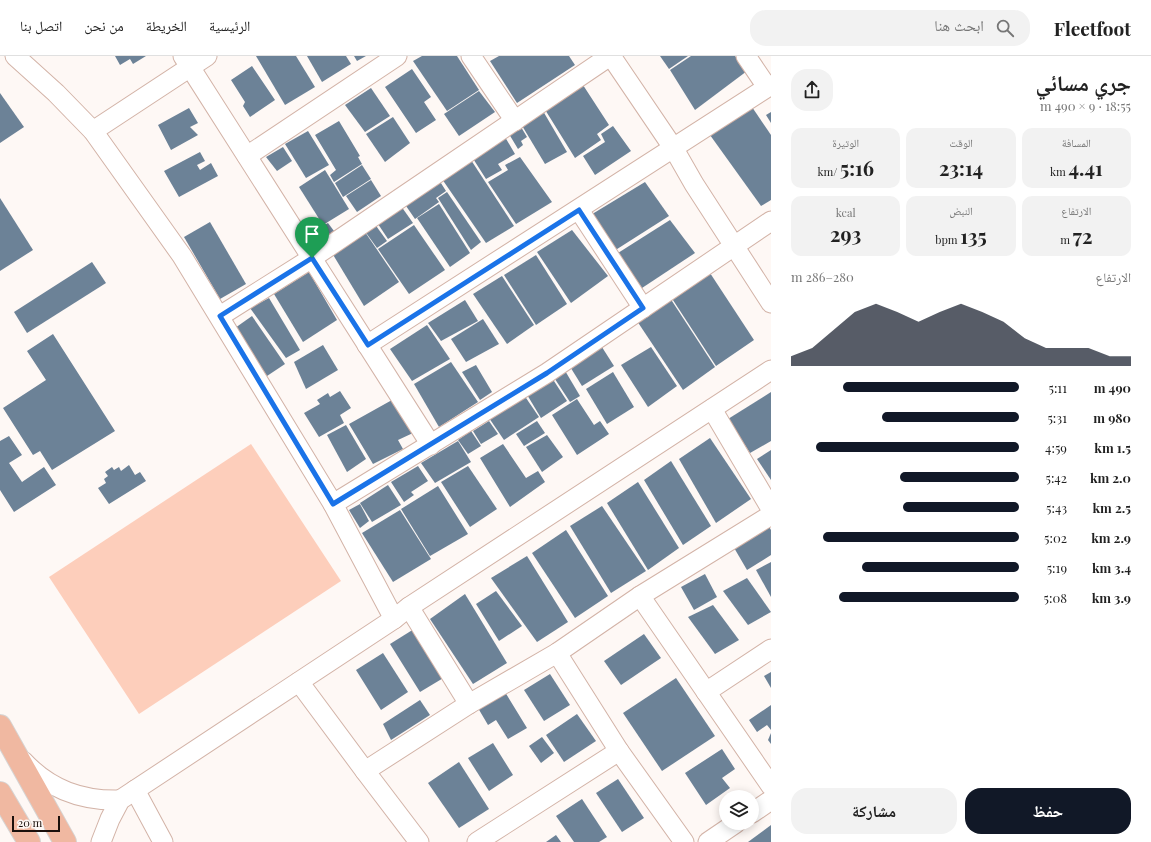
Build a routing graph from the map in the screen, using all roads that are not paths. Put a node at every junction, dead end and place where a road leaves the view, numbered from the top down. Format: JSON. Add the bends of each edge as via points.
{"nodes":[{"id":1,"x":15,"y":56,"type":"edge"},
{"id":2,"x":207,"y":56,"type":"edge"},
{"id":3,"x":397,"y":56,"type":"edge"},
{"id":4,"x":471,"y":56,"type":"edge"},
{"id":5,"x":610,"y":56,"type":"edge"},
{"id":6,"x":746,"y":56,"type":"edge"},
{"id":7,"x":187,"y":62,"type":"edge"},
{"id":8,"x":769,"y":86,"type":"edge"},
{"id":9,"x":515,"y":121,"type":"junction"},
{"id":10,"x":92,"y":131,"type":"junction"},
{"id":11,"x":674,"y":149,"type":"junction"},
{"id":12,"x":247,"y":156,"type":"junction"},
{"id":13,"x":579,"y":210,"type":"junction"},
{"id":14,"x":771,"y":221,"type":"edge"},
{"id":15,"x":734,"y":246,"type":"junction"},
{"id":16,"x":312,"y":258,"type":"junction"},
{"id":17,"x":771,"y":303,"type":"edge"},
{"id":18,"x":643,"y":308,"type":"junction"},
{"id":19,"x":220,"y":316,"type":"junction"},
{"id":20,"x":368,"y":345,"type":"junction"},
{"id":21,"x":771,"y":370,"type":"edge"},
{"id":22,"x":712,"y":409,"type":"junction"},
{"id":23,"x":432,"y":445,"type":"junction"},
{"id":24,"x":333,"y":504,"type":"junction"},
{"id":25,"x":771,"y":509,"type":"edge"},
{"id":26,"x":771,"y":515,"type":"edge"},
{"id":27,"x":640,"y":596,"type":"junction"},
{"id":28,"x":402,"y":613,"type":"junction"},
{"id":29,"x":771,"y":649,"type":"edge"},
{"id":30,"x":557,"y":653,"type":"junction"},
{"id":31,"x":299,"y":682,"type":"junction"},
{"id":32,"x":706,"y":692,"type":"junction"},
{"id":33,"x":469,"y":704,"type":"junction"},
{"id":34,"x":0,"y":726,"type":"edge"},
{"id":35,"x":618,"y":750,"type":"junction"},
{"id":36,"x":16,"y":753,"type":"junction"},
{"id":37,"x":365,"y":771,"type":"junction"},
{"id":38,"x":771,"y":786,"type":"edge"},
{"id":39,"x":0,"y":793,"type":"edge"},
{"id":40,"x":127,"y":795,"type":"junction"},
{"id":41,"x":771,"y":800,"type":"edge"},
{"id":42,"x":759,"y":808,"type":"edge"},
{"id":43,"x":726,"y":830,"type":"edge"},
{"id":44,"x":675,"y":839,"type":"edge"},
{"id":45,"x":29,"y":842,"type":"edge"},
{"id":46,"x":65,"y":842,"type":"edge"},
{"id":47,"x":101,"y":842,"type":"edge"},
{"id":48,"x":163,"y":842,"type":"edge"},
{"id":49,"x":419,"y":842,"type":"edge"},
{"id":50,"x":477,"y":842,"type":"edge"},
{"id":51,"x":708,"y":842,"type":"edge"}],
"edges":[{"from":1,"to":10,"type":"street","via":[[56,93]]},
{"from":2,"to":7,"type":"street"},
{"from":3,"to":12,"type":"street"},
{"from":4,"to":9,"type":"street"},
{"from":5,"to":9,"type":"street"},
{"from":5,"to":11,"type":"street"},
{"from":6,"to":8,"type":"street"},
{"from":7,"to":10,"type":"street"},
{"from":7,"to":12,"type":"street"},
{"from":8,"to":11,"type":"street"},
{"from":9,"to":16,"type":"street"},
{"from":10,"to":19,"type":"street","via":[[182,256]]},
{"from":11,"to":13,"type":"street"},
{"from":11,"to":15,"type":"street"},
{"from":12,"to":16,"type":"street"},
{"from":13,"to":18,"type":"street"},
{"from":13,"to":20,"type":"street"},
{"from":14,"to":15,"type":"street"},
{"from":15,"to":17,"type":"street"},
{"from":15,"to":18,"type":"street"},
{"from":16,"to":19,"type":"street"},
{"from":16,"to":20,"type":"street"},
{"from":18,"to":23,"type":"street","via":[[547,373]]},
{"from":19,"to":24,"type":"street"},
{"from":20,"to":23,"type":"street"},
{"from":21,"to":22,"type":"street"},
{"from":22,"to":25,"type":"street"},
{"from":22,"to":28,"type":"street"},
{"from":23,"to":24,"type":"street"},
{"from":24,"to":28,"type":"street"},
{"from":26,"to":27,"type":"street"},
{"from":27,"to":30,"type":"street"},
{"from":27,"to":32,"type":"street"},
{"from":28,"to":31,"type":"street"},
{"from":28,"to":33,"type":"street"},
{"from":29,"to":32,"type":"street"},
{"from":30,"to":33,"type":"street"},
{"from":30,"to":35,"type":"street"},
{"from":31,"to":37,"type":"street"},
{"from":31,"to":40,"type":"street"},
{"from":32,"to":38,"type":"street"},
{"from":33,"to":37,"type":"street"},
{"from":34,"to":36,"type":"main road"},
{"from":35,"to":44,"type":"street"},
{"from":35,"to":50,"type":"street"},
{"from":36,"to":40,"type":"street","via":[[45,780],[63,790],[95,799]]},
{"from":36,"to":46,"type":"main road"},
{"from":37,"to":49,"type":"street"},
{"from":39,"to":45,"type":"main road"},
{"from":40,"to":47,"type":"street","via":[[110,819]]},
{"from":40,"to":48,"type":"street"},
{"from":41,"to":42,"type":"street"},
{"from":43,"to":51,"type":"street"}]}
